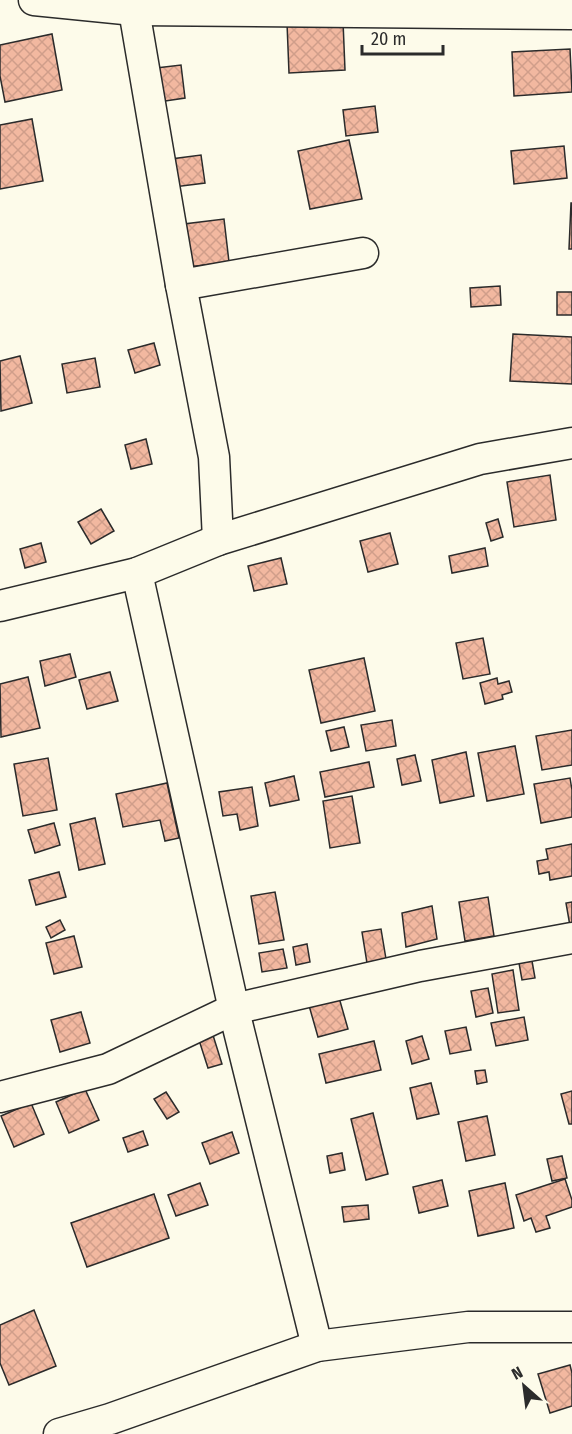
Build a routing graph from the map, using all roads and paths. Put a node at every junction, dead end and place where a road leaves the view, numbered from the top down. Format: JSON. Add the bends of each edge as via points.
{"nodes":[{"id":1,"x":34,"y":0,"type":"edge"},
{"id":2,"x":134,"y":10,"type":"junction"},
{"id":3,"x":572,"y":14,"type":"edge"},
{"id":4,"x":363,"y":253,"type":"dead end"},
{"id":5,"x":181,"y":285,"type":"junction"},
{"id":6,"x":572,"y":443,"type":"edge"},
{"id":7,"x":218,"y":540,"type":"junction"},
{"id":8,"x":137,"y":573,"type":"junction"},
{"id":9,"x":0,"y":606,"type":"edge"},
{"id":10,"x":572,"y":938,"type":"edge"},
{"id":11,"x":234,"y":1009,"type":"junction"},
{"id":12,"x":0,"y":1097,"type":"edge"},
{"id":13,"x":566,"y":1332,"type":"edge"},
{"id":14,"x":317,"y":1346,"type":"junction"},
{"id":15,"x":113,"y":1426,"type":"edge"},
{"id":16,"x":59,"y":1434,"type":"edge"}],
"edges":[{"from":1,"to":2,"type":"street"},
{"from":2,"to":3,"type":"street"},
{"from":2,"to":5,"type":"street"},
{"from":4,"to":5,"type":"street"},
{"from":5,"to":7,"type":"street","via":[[214,457]]},
{"from":6,"to":7,"type":"street","via":[[480,459]]},
{"from":7,"to":8,"type":"street"},
{"from":8,"to":9,"type":"street"},
{"from":8,"to":11,"type":"street"},
{"from":10,"to":11,"type":"street","via":[[420,966]]},
{"from":11,"to":12,"type":"street","via":[[108,1069]]},
{"from":11,"to":14,"type":"street"},
{"from":13,"to":14,"type":"street","via":[[468,1327]]},
{"from":14,"to":15,"type":"street"},
{"from":15,"to":16,"type":"street"}]}
